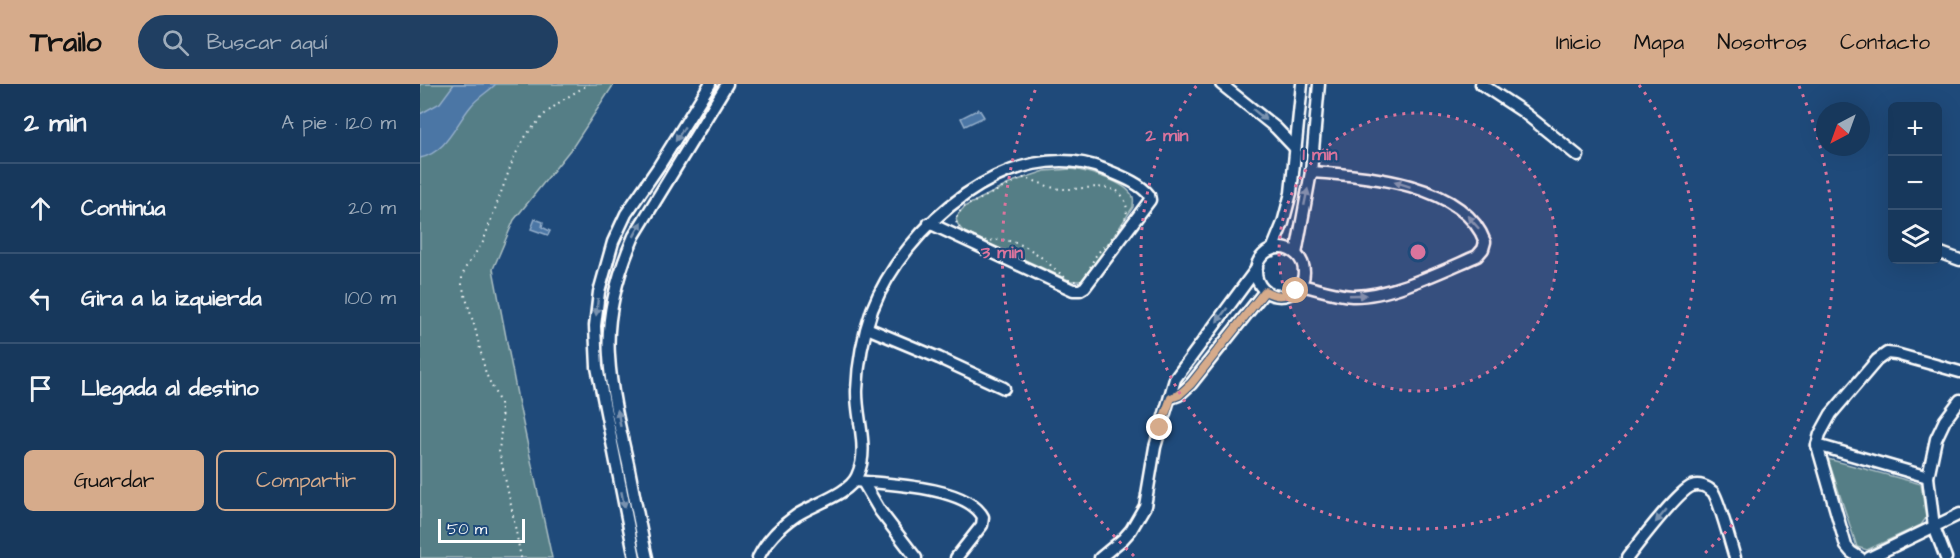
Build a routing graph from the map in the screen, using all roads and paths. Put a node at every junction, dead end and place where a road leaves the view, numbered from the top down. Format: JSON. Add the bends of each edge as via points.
{"nodes":[{"id":1,"x":589,"y":84,"type":"edge"},
{"id":2,"x":710,"y":84,"type":"edge"},
{"id":3,"x":727,"y":84,"type":"edge"},
{"id":4,"x":1221,"y":84,"type":"edge"},
{"id":5,"x":1302,"y":84,"type":"edge"},
{"id":6,"x":1319,"y":84,"type":"edge"},
{"id":7,"x":1481,"y":84,"type":"edge"},
{"id":8,"x":1295,"y":148,"type":"junction"},
{"id":9,"x":1578,"y":156,"type":"dead end"},
{"id":10,"x":1311,"y":172,"type":"junction"},
{"id":11,"x":929,"y":223,"type":"junction"},
{"id":12,"x":964,"y":232,"type":"joint"},
{"id":13,"x":1272,"y":250,"type":"junction"},
{"id":14,"x":1942,"y":253,"type":"edge"},
{"id":15,"x":1296,"y":254,"type":"junction"},
{"id":16,"x":1960,"y":260,"type":"edge"},
{"id":17,"x":1257,"y":268,"type":"junction"},
{"id":18,"x":1301,"y":285,"type":"junction"},
{"id":19,"x":1265,"y":291,"type":"junction"},
{"id":20,"x":867,"y":328,"type":"junction"},
{"id":21,"x":1960,"y":372,"type":"edge"},
{"id":22,"x":1004,"y":388,"type":"dead end"},
{"id":23,"x":1171,"y":398,"type":"junction"},
{"id":24,"x":1960,"y":400,"type":"edge"},
{"id":25,"x":1817,"y":445,"type":"junction"},
{"id":26,"x":1928,"y":477,"type":"junction"},
{"id":27,"x":859,"y":481,"type":"junction"},
{"id":28,"x":1960,"y":514,"type":"edge"},
{"id":29,"x":1934,"y":527,"type":"junction"},
{"id":30,"x":521,"y":558,"type":"edge"},
{"id":31,"x":635,"y":558,"type":"edge"},
{"id":32,"x":647,"y":558,"type":"edge"},
{"id":33,"x":758,"y":558,"type":"edge"},
{"id":34,"x":916,"y":558,"type":"edge"},
{"id":35,"x":956,"y":558,"type":"edge"},
{"id":36,"x":1100,"y":558,"type":"edge"},
{"id":37,"x":1627,"y":558,"type":"edge"},
{"id":38,"x":1735,"y":558,"type":"edge"},
{"id":39,"x":1860,"y":558,"type":"edge"},
{"id":40,"x":1869,"y":558,"type":"edge"},
{"id":41,"x":1946,"y":558,"type":"edge"}],
"edges":[{"from":1,"to":30,"type":"path","via":[[561,101],[527,134],[514,157],[483,242],[462,276],[486,374],[500,403],[499,451]]},
{"from":2,"to":31,"type":"street","one_way":true,"via":[[626,214],[613,242],[599,292],[595,326],[597,367]]},
{"from":32,"to":3,"type":"street","one_way":true,"via":[[611,374],[609,336],[614,301],[634,236]]},
{"from":4,"to":8,"type":"street","one_way":true},
{"from":5,"to":8,"type":"street"},
{"from":6,"to":10,"type":"street"},
{"from":7,"to":9,"type":"street"},
{"from":8,"to":13,"type":"street","via":[[1287,207]]},
{"from":15,"to":10,"type":"street","one_way":true},
{"from":18,"to":10,"type":"street","one_way":true,"via":[[1353,296],[1388,291],[1477,256],[1485,242],[1468,216],[1428,193],[1390,180]]},
{"from":11,"to":11,"type":"street","via":[[987,182],[1045,162],[1078,162],[1102,168],[1142,188],[1150,200],[1080,290]]},
{"from":11,"to":20,"type":"street","via":[[892,270]]},
{"from":12,"to":12,"type":"path","via":[[982,240],[1004,240],[1028,248],[1067,279],[1082,281],[1095,256],[1128,216],[1127,206],[1115,190],[1060,189],[1023,178],[959,212],[957,225]]},
{"from":13,"to":15,"type":"street","via":[[1281,248]]},
{"from":13,"to":17,"type":"street"},
{"from":14,"to":16,"type":"street"},
{"from":15,"to":18,"type":"street","via":[[1304,268]]},
{"from":17,"to":19,"type":"street"},
{"from":17,"to":23,"type":"street","one_way":true,"via":[[1181,370]]},
{"from":18,"to":19,"type":"street","via":[[1280,297]]},
{"from":19,"to":23,"type":"street","via":[[1191,384]]},
{"from":20,"to":22,"type":"street"},
{"from":20,"to":27,"type":"street","via":[[857,391],[862,453]]},
{"from":21,"to":25,"type":"street","via":[[1896,354],[1881,356],[1831,414]]},
{"from":23,"to":36,"type":"street","via":[[1155,447],[1145,506],[1131,530]]},
{"from":24,"to":26,"type":"street","via":[[1936,439]]},
{"from":25,"to":26,"type":"street"},
{"from":25,"to":39,"type":"street","via":[[1846,546]]},
{"from":26,"to":29,"type":"street"},
{"from":27,"to":33,"type":"street","via":[[798,514],[776,532]]},
{"from":27,"to":34,"type":"street"},
{"from":27,"to":35,"type":"street","via":[[932,490],[976,507],[983,517],[982,525]]},
{"from":28,"to":29,"type":"street"},
{"from":29,"to":40,"type":"street"},
{"from":29,"to":41,"type":"street"},
{"from":38,"to":37,"type":"street","one_way":true,"via":[[1714,494],[1702,485],[1685,490]]}]}
